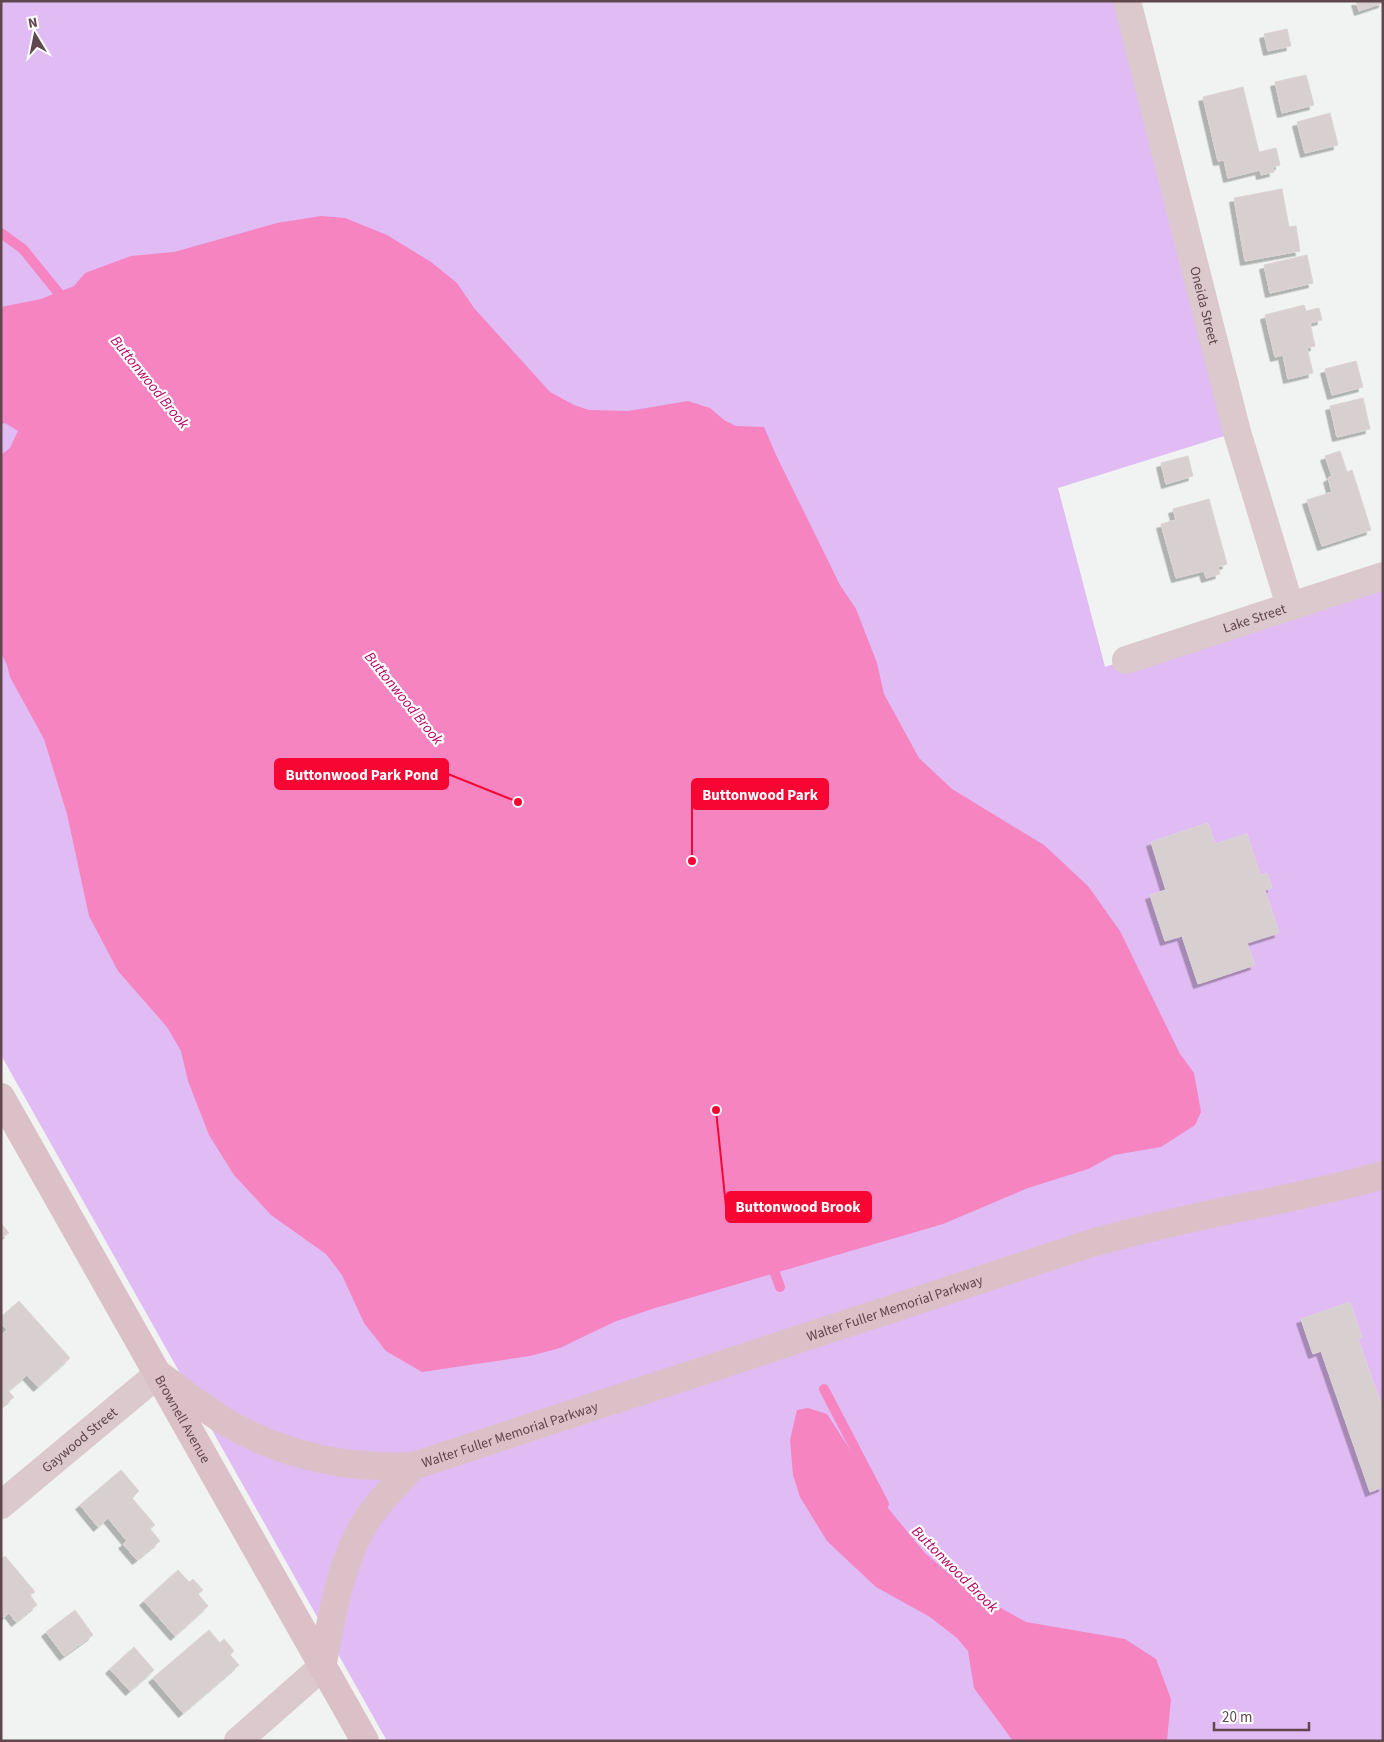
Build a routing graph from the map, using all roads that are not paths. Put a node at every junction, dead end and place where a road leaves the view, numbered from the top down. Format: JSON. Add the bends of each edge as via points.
{"nodes":[{"id":1,"x":1127,"y":1,"type":"edge"},
{"id":2,"x":1383,"y":576,"type":"edge"},
{"id":3,"x":1290,"y":606,"type":"junction"},
{"id":4,"x":1126,"y":660,"type":"dead end"},
{"id":5,"x":1,"y":1096,"type":"edge"},
{"id":6,"x":1383,"y":1175,"type":"edge"},
{"id":7,"x":158,"y":1374,"type":"junction"},
{"id":8,"x":413,"y":1466,"type":"junction"},
{"id":9,"x":1,"y":1505,"type":"edge"},
{"id":10,"x":322,"y":1667,"type":"junction"},
{"id":11,"x":238,"y":1741,"type":"edge"},
{"id":12,"x":365,"y":1741,"type":"edge"}],
"edges":[{"from":1,"to":3,"type":"street","name":"Oneida Street","via":[[1237,432]]},
{"from":2,"to":3,"type":"street","name":"Lake Street"},
{"from":3,"to":4,"type":"street","name":"Lake Street"},
{"from":5,"to":7,"type":"street","name":"Brownell Avenue"},
{"from":6,"to":8,"type":"street","name":"Walter Fuller Memorial Parkway","via":[[1095,1242]]},
{"from":7,"to":8,"type":"street","name":"Walter Fuller Memorial Parkway","via":[[239,1429],[296,1454],[357,1466]]},
{"from":7,"to":9,"type":"street","name":"Gaywood Street"},
{"from":7,"to":10,"type":"street","name":"Brownell Avenue"},
{"from":8,"to":10,"type":"street","name":"Walter Fuller Memorial Parkway","via":[[366,1521],[352,1548],[336,1598]]},
{"from":10,"to":11,"type":"street"},
{"from":10,"to":12,"type":"street","name":"Brownell Avenue"}]}
